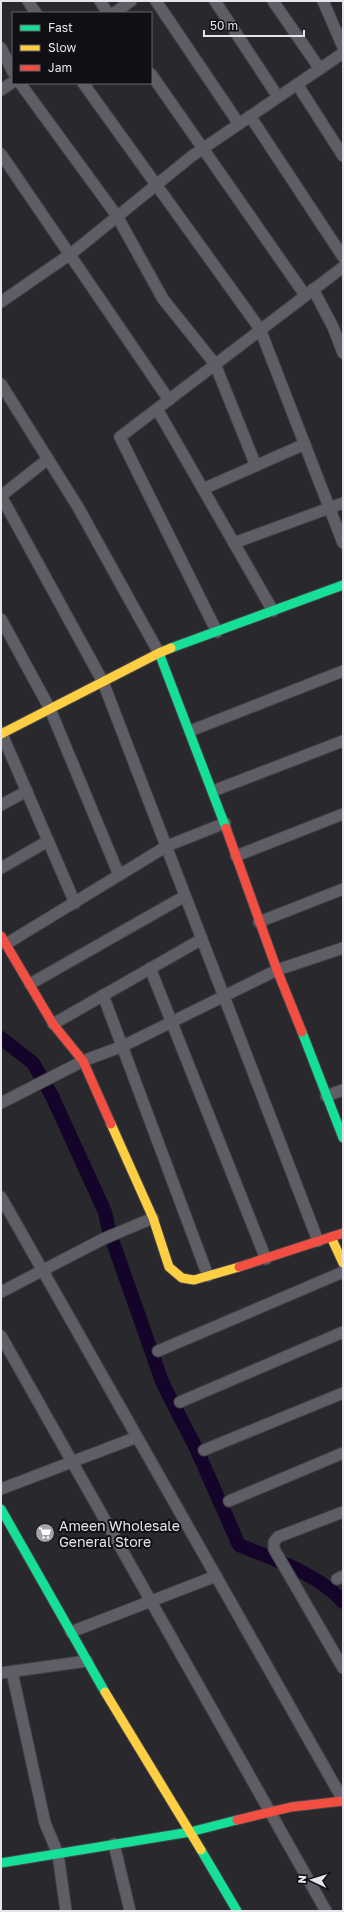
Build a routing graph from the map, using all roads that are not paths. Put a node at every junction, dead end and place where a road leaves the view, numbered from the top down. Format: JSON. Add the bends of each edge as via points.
{"nodes":[{"id":1,"x":28,"y":1,"type":"edge"},
{"id":2,"x":100,"y":1,"type":"edge"},
{"id":3,"x":131,"y":1,"type":"edge"},
{"id":4,"x":156,"y":1,"type":"edge"},
{"id":5,"x":215,"y":1,"type":"edge"},
{"id":6,"x":273,"y":1,"type":"edge"},
{"id":7,"x":323,"y":1,"type":"edge"},
{"id":8,"x":35,"y":12,"type":"edge"},
{"id":9,"x":107,"y":12,"type":"edge"},
{"id":10,"x":115,"y":12,"type":"edge"},
{"id":11,"x":1,"y":48,"type":"edge"},
{"id":12,"x":343,"y":48,"type":"edge"},
{"id":13,"x":343,"y":53,"type":"edge"},
{"id":14,"x":320,"y":69,"type":"junction"},
{"id":15,"x":12,"y":70,"type":"edge"},
{"id":16,"x":152,"y":75,"type":"edge"},
{"id":17,"x":12,"y":83,"type":"edge"},
{"id":18,"x":21,"y":84,"type":"edge"},
{"id":19,"x":84,"y":84,"type":"edge"},
{"id":20,"x":297,"y":84,"type":"junction"},
{"id":21,"x":1,"y":90,"type":"edge"},
{"id":22,"x":278,"y":97,"type":"junction"},
{"id":23,"x":250,"y":116,"type":"junction"},
{"id":24,"x":239,"y":124,"type":"junction"},
{"id":25,"x":203,"y":148,"type":"junction"},
{"id":26,"x":1,"y":154,"type":"edge"},
{"id":27,"x":343,"y":156,"type":"edge"},
{"id":28,"x":156,"y":184,"type":"junction"},
{"id":29,"x":118,"y":216,"type":"junction"},
{"id":30,"x":69,"y":254,"type":"junction"},
{"id":31,"x":343,"y":257,"type":"edge"},
{"id":32,"x":343,"y":267,"type":"edge"},
{"id":33,"x":309,"y":292,"type":"junction"},
{"id":34,"x":2,"y":301,"type":"edge"},
{"id":35,"x":260,"y":329,"type":"junction"},
{"id":36,"x":343,"y":353,"type":"edge"},
{"id":37,"x":215,"y":364,"type":"junction"},
{"id":38,"x":1,"y":384,"type":"edge"},
{"id":39,"x":169,"y":400,"type":"junction"},
{"id":40,"x":157,"y":409,"type":"junction"},
{"id":41,"x":305,"y":444,"type":"junction"},
{"id":42,"x":48,"y":459,"type":"junction"},
{"id":43,"x":256,"y":466,"type":"junction"},
{"id":44,"x":202,"y":489,"type":"junction"},
{"id":45,"x":1,"y":496,"type":"edge"},
{"id":46,"x":343,"y":503,"type":"edge"},
{"id":47,"x":329,"y":508,"type":"junction"},
{"id":48,"x":234,"y":543,"type":"junction"},
{"id":49,"x":343,"y":543,"type":"edge"},
{"id":50,"x":343,"y":585,"type":"edge"},
{"id":51,"x":273,"y":611,"type":"junction"},
{"id":52,"x":1,"y":619,"type":"edge"},
{"id":53,"x":217,"y":632,"type":"junction"},
{"id":54,"x":159,"y":654,"type":"junction"},
{"id":55,"x":343,"y":671,"type":"edge"},
{"id":56,"x":103,"y":682,"type":"junction"},
{"id":57,"x":50,"y":708,"type":"junction"},
{"id":58,"x":190,"y":731,"type":"junction"},
{"id":59,"x":1,"y":733,"type":"edge"},
{"id":60,"x":343,"y":741,"type":"edge"},
{"id":61,"x":26,"y":791,"type":"junction"},
{"id":62,"x":213,"y":791,"type":"junction"},
{"id":63,"x":1,"y":806,"type":"edge"},
{"id":64,"x":343,"y":814,"type":"edge"},
{"id":65,"x":225,"y":823,"type":"junction"},
{"id":66,"x":48,"y":841,"type":"junction"},
{"id":67,"x":167,"y":846,"type":"junction"},
{"id":68,"x":236,"y":856,"type":"junction"},
{"id":69,"x":1,"y":868,"type":"edge"},
{"id":70,"x":119,"y":875,"type":"junction"},
{"id":71,"x":343,"y":889,"type":"edge"},
{"id":72,"x":185,"y":896,"type":"junction"},
{"id":73,"x":75,"y":903,"type":"junction"},
{"id":74,"x":259,"y":922,"type":"junction"},
{"id":75,"x":202,"y":938,"type":"junction"},
{"id":76,"x":4,"y":940,"type":"edge"},
{"id":77,"x":343,"y":949,"type":"edge"},
{"id":78,"x":150,"y":968,"type":"junction"},
{"id":79,"x":276,"y":970,"type":"junction"},
{"id":80,"x":30,"y":984,"type":"junction"},
{"id":81,"x":103,"y":996,"type":"junction"},
{"id":82,"x":224,"y":996,"type":"junction"},
{"id":83,"x":171,"y":1023,"type":"junction"},
{"id":84,"x":53,"y":1024,"type":"junction"},
{"id":85,"x":123,"y":1046,"type":"junction"},
{"id":86,"x":83,"y":1061,"type":"junction"},
{"id":87,"x":343,"y":1090,"type":"edge"},
{"id":88,"x":326,"y":1096,"type":"junction"},
{"id":89,"x":1,"y":1103,"type":"edge"},
{"id":90,"x":343,"y":1138,"type":"edge"},
{"id":91,"x":1,"y":1197,"type":"edge"},
{"id":92,"x":153,"y":1218,"type":"junction"},
{"id":93,"x":343,"y":1233,"type":"edge"},
{"id":94,"x":331,"y":1237,"type":"junction"},
{"id":95,"x":318,"y":1241,"type":"junction"},
{"id":96,"x":266,"y":1259,"type":"junction"},
{"id":97,"x":343,"y":1263,"type":"edge"},
{"id":98,"x":43,"y":1270,"type":"junction"},
{"id":99,"x":343,"y":1272,"type":"edge"},
{"id":100,"x":208,"y":1276,"type":"junction"},
{"id":101,"x":1,"y":1292,"type":"edge"},
{"id":102,"x":343,"y":1332,"type":"edge"},
{"id":103,"x":1,"y":1336,"type":"edge"},
{"id":104,"x":158,"y":1351,"type":"dead end"},
{"id":105,"x":343,"y":1393,"type":"edge"},
{"id":106,"x":180,"y":1402,"type":"dead end"},
{"id":107,"x":137,"y":1437,"type":"junction"},
{"id":108,"x":204,"y":1450,"type":"dead end"},
{"id":109,"x":343,"y":1453,"type":"edge"},
{"id":110,"x":72,"y":1462,"type":"junction"},
{"id":111,"x":1,"y":1489,"type":"edge"},
{"id":112,"x":229,"y":1502,"type":"dead end"},
{"id":113,"x":1,"y":1508,"type":"edge"},
{"id":114,"x":343,"y":1512,"type":"edge"},
{"id":115,"x":216,"y":1576,"type":"junction"},
{"id":116,"x":151,"y":1602,"type":"junction"},
{"id":117,"x":70,"y":1632,"type":"junction"},
{"id":118,"x":87,"y":1661,"type":"junction"},
{"id":119,"x":343,"y":1668,"type":"edge"},
{"id":120,"x":6,"y":1672,"type":"edge"},
{"id":121,"x":343,"y":1801,"type":"edge"},
{"id":122,"x":270,"y":1812,"type":"junction"},
{"id":123,"x":190,"y":1832,"type":"junction"},
{"id":124,"x":114,"y":1844,"type":"junction"},
{"id":125,"x":58,"y":1854,"type":"junction"},
{"id":126,"x":1,"y":1863,"type":"edge"},
{"id":127,"x":66,"y":1911,"type":"edge"},
{"id":128,"x":130,"y":1911,"type":"edge"},
{"id":129,"x":237,"y":1911,"type":"edge"},
{"id":130,"x":326,"y":1911,"type":"edge"}],
"edges":[{"from":1,"to":8,"type":"street"},
{"from":2,"to":9,"type":"street"},
{"from":3,"to":10,"type":"street"},
{"from":4,"to":24,"type":"street"},
{"from":5,"to":22,"type":"street"},
{"from":6,"to":14,"type":"street"},
{"from":7,"to":12,"type":"street"},
{"from":11,"to":15,"type":"street"},
{"from":13,"to":14,"type":"street"},
{"from":14,"to":20,"type":"street"},
{"from":16,"to":25,"type":"street"},
{"from":17,"to":21,"type":"street"},
{"from":18,"to":29,"type":"street"},
{"from":19,"to":28,"type":"street"},
{"from":20,"to":22,"type":"street"},
{"from":20,"to":27,"type":"street"},
{"from":22,"to":23,"type":"street"},
{"from":23,"to":24,"type":"street"},
{"from":23,"to":31,"type":"street"},
{"from":24,"to":25,"type":"street"},
{"from":25,"to":28,"type":"street"},
{"from":25,"to":33,"type":"street"},
{"from":26,"to":30,"type":"street"},
{"from":28,"to":29,"type":"street"},
{"from":28,"to":35,"type":"street"},
{"from":29,"to":30,"type":"street"},
{"from":29,"to":37,"type":"street","via":[[163,299]]},
{"from":30,"to":34,"type":"street"},
{"from":30,"to":39,"type":"street"},
{"from":32,"to":33,"type":"street"},
{"from":33,"to":35,"type":"street"},
{"from":33,"to":36,"type":"street","via":[[333,327]]},
{"from":35,"to":37,"type":"street"},
{"from":35,"to":41,"type":"street"},
{"from":37,"to":39,"type":"street"},
{"from":37,"to":43,"type":"street"},
{"from":38,"to":42,"type":"street"},
{"from":39,"to":40,"type":"street"},
{"from":40,"to":44,"type":"street"},
{"from":40,"to":53,"type":"street","via":[[120,437]]},
{"from":41,"to":43,"type":"street"},
{"from":41,"to":47,"type":"street"},
{"from":42,"to":45,"type":"street"},
{"from":42,"to":54,"type":"street","via":[[78,507]]},
{"from":43,"to":44,"type":"street"},
{"from":44,"to":48,"type":"street"},
{"from":45,"to":56,"type":"street"},
{"from":46,"to":47,"type":"street"},
{"from":47,"to":48,"type":"street"},
{"from":47,"to":49,"type":"street"},
{"from":48,"to":51,"type":"street"},
{"from":50,"to":51,"type":"street"},
{"from":51,"to":53,"type":"street"},
{"from":52,"to":57,"type":"street"},
{"from":53,"to":54,"type":"street"},
{"from":54,"to":56,"type":"street"},
{"from":54,"to":58,"type":"street"},
{"from":55,"to":58,"type":"street"},
{"from":56,"to":57,"type":"street"},
{"from":56,"to":67,"type":"street"},
{"from":57,"to":59,"type":"street"},
{"from":57,"to":70,"type":"street"},
{"from":58,"to":62,"type":"street"},
{"from":59,"to":61,"type":"street"},
{"from":60,"to":62,"type":"street"},
{"from":61,"to":63,"type":"street"},
{"from":61,"to":66,"type":"street"},
{"from":62,"to":65,"type":"street"},
{"from":64,"to":68,"type":"street"},
{"from":65,"to":67,"type":"street"},
{"from":65,"to":68,"type":"street"},
{"from":66,"to":69,"type":"street"},
{"from":66,"to":73,"type":"street"},
{"from":67,"to":70,"type":"street"},
{"from":67,"to":72,"type":"street"},
{"from":68,"to":74,"type":"street"},
{"from":70,"to":73,"type":"street"},
{"from":71,"to":74,"type":"street"},
{"from":72,"to":75,"type":"street"},
{"from":72,"to":80,"type":"street"},
{"from":73,"to":76,"type":"street"},
{"from":74,"to":79,"type":"street"},
{"from":75,"to":78,"type":"street"},
{"from":75,"to":82,"type":"street"},
{"from":76,"to":80,"type":"street"},
{"from":77,"to":79,"type":"street"},
{"from":78,"to":81,"type":"street"},
{"from":78,"to":83,"type":"street"},
{"from":79,"to":82,"type":"street"},
{"from":79,"to":88,"type":"street"},
{"from":80,"to":84,"type":"street"},
{"from":81,"to":84,"type":"street"},
{"from":81,"to":85,"type":"street"},
{"from":82,"to":83,"type":"street"},
{"from":82,"to":95,"type":"street"},
{"from":83,"to":85,"type":"street"},
{"from":83,"to":96,"type":"street"},
{"from":84,"to":86,"type":"street"},
{"from":85,"to":86,"type":"street"},
{"from":85,"to":100,"type":"street"},
{"from":86,"to":89,"type":"street"},
{"from":86,"to":92,"type":"street"},
{"from":87,"to":88,"type":"street"},
{"from":88,"to":90,"type":"street"},
{"from":91,"to":98,"type":"street"},
{"from":92,"to":98,"type":"street","via":[[103,1239]]},
{"from":92,"to":100,"type":"street","via":[[169,1267],[182,1278],[194,1280]]},
{"from":93,"to":94,"type":"street"},
{"from":94,"to":95,"type":"street"},
{"from":94,"to":97,"type":"street"},
{"from":95,"to":96,"type":"street"},
{"from":96,"to":100,"type":"street"},
{"from":98,"to":101,"type":"street"},
{"from":98,"to":107,"type":"street"},
{"from":99,"to":104,"type":"street"},
{"from":102,"to":106,"type":"street"},
{"from":103,"to":110,"type":"street"},
{"from":105,"to":108,"type":"street"},
{"from":107,"to":110,"type":"street"},
{"from":107,"to":115,"type":"street"},
{"from":109,"to":112,"type":"street"},
{"from":110,"to":111,"type":"street"},
{"from":110,"to":116,"type":"street"},
{"from":113,"to":117,"type":"street"},
{"from":114,"to":119,"type":"street","via":[[278,1537],[274,1542],[274,1549]]},
{"from":115,"to":116,"type":"street"},
{"from":115,"to":121,"type":"street"},
{"from":116,"to":117,"type":"street"},
{"from":116,"to":122,"type":"street"},
{"from":117,"to":118,"type":"street"},
{"from":118,"to":120,"type":"street"},
{"from":118,"to":123,"type":"street"},
{"from":120,"to":125,"type":"street","via":[[45,1823]]},
{"from":121,"to":122,"type":"street"},
{"from":122,"to":123,"type":"street"},
{"from":122,"to":130,"type":"street"},
{"from":123,"to":124,"type":"street"},
{"from":123,"to":129,"type":"street"},
{"from":124,"to":125,"type":"street"},
{"from":124,"to":128,"type":"street"},
{"from":125,"to":126,"type":"street"},
{"from":125,"to":127,"type":"street"}]}
